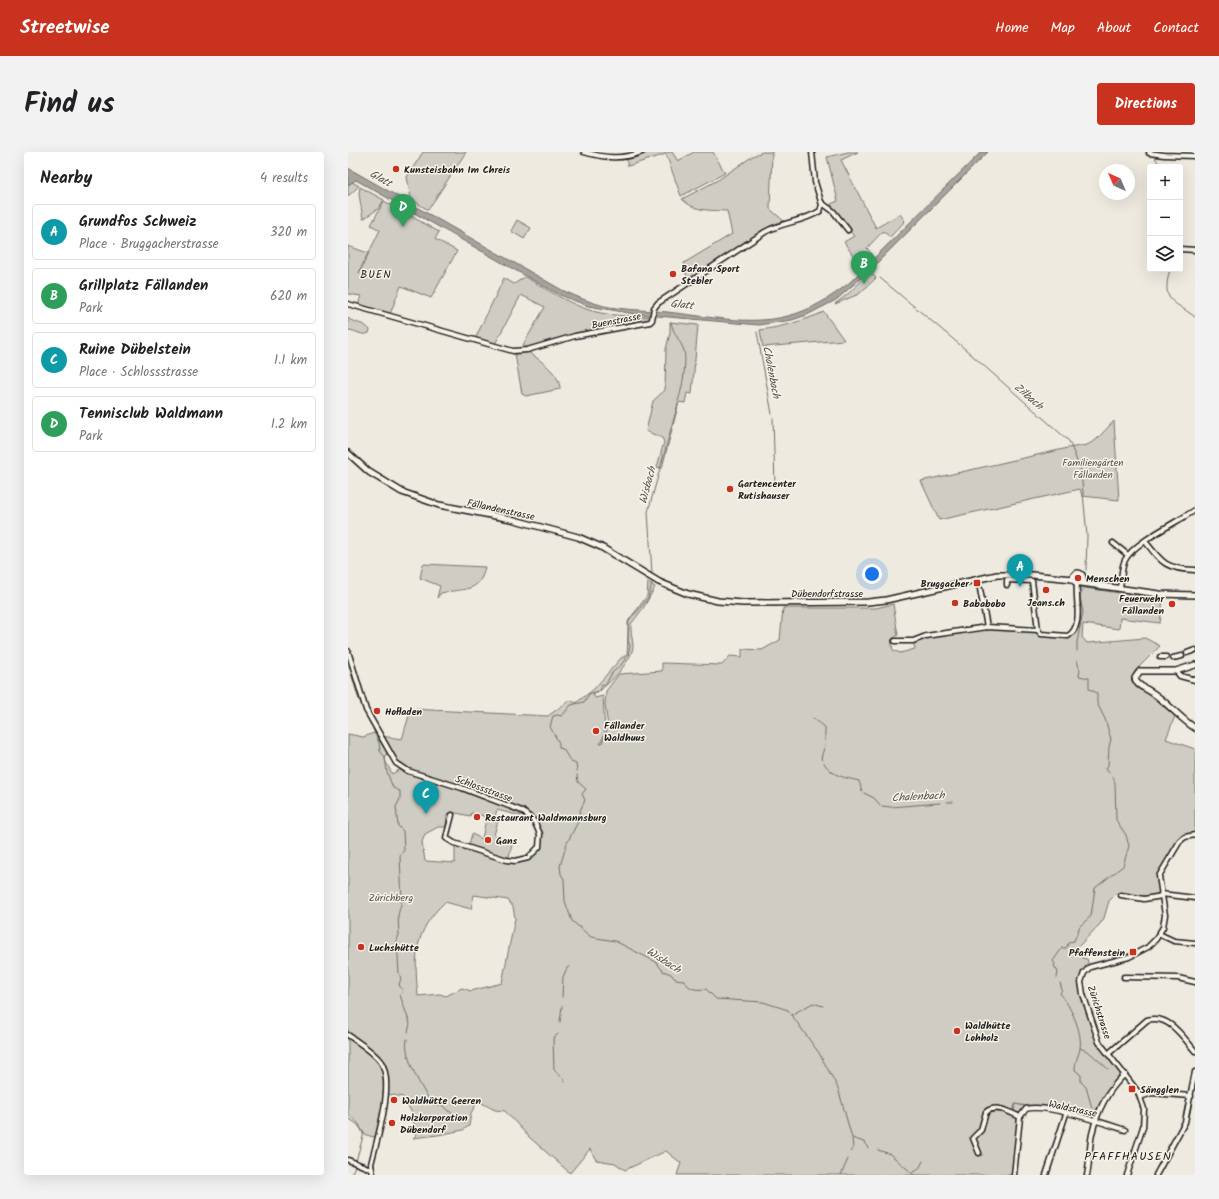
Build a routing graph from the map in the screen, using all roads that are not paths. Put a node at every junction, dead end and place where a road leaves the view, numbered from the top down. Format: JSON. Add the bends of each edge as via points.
{"nodes":[{"id":1,"x":584,"y":152,"type":"edge"},
{"id":2,"x":642,"y":152,"type":"edge"},
{"id":3,"x":812,"y":152,"type":"edge"},
{"id":4,"x":1152,"y":153,"type":"edge"},
{"id":5,"x":1195,"y":156,"type":"edge"},
{"id":6,"x":822,"y":203,"type":"junction"},
{"id":7,"x":848,"y":230,"type":"dead end"},
{"id":8,"x":1183,"y":249,"type":"edge"},
{"id":9,"x":1195,"y":250,"type":"edge"},
{"id":10,"x":348,"y":304,"type":"edge"},
{"id":11,"x":348,"y":453,"type":"edge"},
{"id":12,"x":1195,"y":510,"type":"edge"},
{"id":13,"x":1145,"y":541,"type":"junction"},
{"id":14,"x":1113,"y":543,"type":"dead end"},
{"id":15,"x":1128,"y":554,"type":"junction"},
{"id":16,"x":1195,"y":570,"type":"edge"},
{"id":17,"x":654,"y":579,"type":"joint"},
{"id":18,"x":1073,"y":579,"type":"junction"},
{"id":19,"x":1080,"y":582,"type":"junction"},
{"id":20,"x":1007,"y":585,"type":"dead end"},
{"id":21,"x":1118,"y":588,"type":"junction"},
{"id":22,"x":980,"y":590,"type":"dead end"},
{"id":23,"x":1195,"y":595,"type":"edge"},
{"id":24,"x":987,"y":627,"type":"junction"},
{"id":25,"x":1038,"y":630,"type":"junction"},
{"id":26,"x":895,"y":640,"type":"dead end"},
{"id":27,"x":1195,"y":650,"type":"edge"},
{"id":28,"x":348,"y":651,"type":"edge"},
{"id":29,"x":1187,"y":653,"type":"dead end"},
{"id":30,"x":1160,"y":656,"type":"dead end"},
{"id":31,"x":1182,"y":656,"type":"dead end"},
{"id":32,"x":1166,"y":657,"type":"dead end"},
{"id":33,"x":1173,"y":658,"type":"dead end"},
{"id":34,"x":1195,"y":665,"type":"edge"},
{"id":35,"x":1176,"y":671,"type":"junction"},
{"id":36,"x":1195,"y":680,"type":"edge"},
{"id":37,"x":1195,"y":728,"type":"edge"},
{"id":38,"x":452,"y":815,"type":"dead end"},
{"id":39,"x":1195,"y":835,"type":"edge"},
{"id":40,"x":1121,"y":895,"type":"dead end"},
{"id":41,"x":1162,"y":895,"type":"junction"},
{"id":42,"x":1195,"y":898,"type":"edge"},
{"id":43,"x":1159,"y":934,"type":"junction"},
{"id":44,"x":1195,"y":943,"type":"edge"},
{"id":45,"x":1124,"y":976,"type":"dead end"},
{"id":46,"x":1195,"y":982,"type":"edge"},
{"id":47,"x":348,"y":1035,"type":"edge"},
{"id":48,"x":1195,"y":1051,"type":"edge"},
{"id":49,"x":1108,"y":1054,"type":"junction"},
{"id":50,"x":1195,"y":1072,"type":"edge"},
{"id":51,"x":1125,"y":1074,"type":"junction"},
{"id":52,"x":1191,"y":1096,"type":"junction"},
{"id":53,"x":1140,"y":1097,"type":"junction"},
{"id":54,"x":1066,"y":1114,"type":"junction"},
{"id":55,"x":1020,"y":1117,"type":"junction"},
{"id":56,"x":1097,"y":1120,"type":"junction"},
{"id":57,"x":1124,"y":1130,"type":"dead end"},
{"id":58,"x":979,"y":1153,"type":"dead end"},
{"id":59,"x":348,"y":1160,"type":"edge"},
{"id":60,"x":371,"y":1169,"type":"junction"},
{"id":61,"x":373,"y":1175,"type":"edge"},
{"id":62,"x":1014,"y":1175,"type":"edge"},
{"id":63,"x":1046,"y":1175,"type":"edge"},
{"id":64,"x":1087,"y":1175,"type":"edge"},
{"id":65,"x":1127,"y":1175,"type":"edge"},
{"id":66,"x":1156,"y":1175,"type":"edge"}],
"edges":[{"from":1,"to":2,"type":"street","via":[[612,158]]},
{"from":3,"to":6,"type":"street","via":[[815,182]]},
{"from":4,"to":5,"type":"street"},
{"from":6,"to":7,"type":"street","via":[[834,211]]},
{"from":6,"to":10,"type":"street","name":"Buenstrasse","via":[[818,212],[769,230],[658,303],[650,322],[575,336],[527,350],[513,351]]},
{"from":8,"to":9,"type":"street"},
{"from":11,"to":17,"type":"main road","name":"Fällandenstrasse","via":[[369,472],[402,492],[439,505],[525,522],[578,537],[601,547]]},
{"from":12,"to":13,"type":"street"},
{"from":13,"to":15,"type":"street"},
{"from":13,"to":16,"type":"street","via":[[1159,561],[1179,569]]},
{"from":14,"to":15,"type":"street"},
{"from":15,"to":21,"type":"street"},
{"from":17,"to":18,"type":"main road","name":"Dübendorfstrasse","via":[[688,594],[718,601],[743,603],[868,602],[1010,574]]},
{"from":18,"to":19,"type":"main road"},
{"from":18,"to":19,"type":"main road","name":"Dübendorfstrasse","via":[[1074,575],[1081,574]]},
{"from":19,"to":21,"type":"main road","name":"Dübendorfstrasse","via":[[1097,587]]},
{"from":19,"to":25,"type":"street","via":[[1075,630],[1062,637],[1041,634]]},
{"from":20,"to":25,"type":"street","via":[[1007,580],[1032,581]]},
{"from":21,"to":23,"type":"main road","name":"Dübendorfstrasse","via":[[1159,594]]},
{"from":22,"to":24,"type":"street"},
{"from":24,"to":25,"type":"street"},
{"from":24,"to":26,"type":"street","via":[[926,636],[913,641]]},
{"from":27,"to":29,"type":"street"},
{"from":28,"to":38,"type":"street","name":"Schlossstrasse","via":[[366,710],[396,763],[408,771],[480,795],[526,814],[538,827],[541,841],[539,847],[528,858],[515,862],[454,843],[446,838]]},
{"from":30,"to":32,"type":"street"},
{"from":31,"to":33,"type":"street"},
{"from":34,"to":35,"type":"main road"},
{"from":35,"to":36,"type":"street","via":[[1180,676]]},
{"from":35,"to":37,"type":"main road","via":[[1140,671],[1136,674],[1135,680]]},
{"from":39,"to":41,"type":"street","name":"Zürichstrasse","via":[[1181,839],[1161,872],[1158,880]]},
{"from":40,"to":41,"type":"street","via":[[1144,899]]},
{"from":41,"to":42,"type":"street"},
{"from":41,"to":43,"type":"street","name":"Zürichstrasse","via":[[1165,915]]},
{"from":43,"to":44,"type":"street","via":[[1174,941]]},
{"from":43,"to":49,"type":"street","name":"Zürichstrasse","via":[[1152,944],[1142,950],[1115,962],[1088,968],[1083,976],[1082,987],[1094,1029]]},
{"from":45,"to":46,"type":"street","via":[[1178,978]]},
{"from":47,"to":60,"type":"street","via":[[376,1056],[384,1067],[386,1076],[387,1094]]},
{"from":48,"to":49,"type":"street","via":[[1167,1021],[1151,1018]]},
{"from":49,"to":51,"type":"street","name":"Zürichstrasse"},
{"from":50,"to":52,"type":"street"},
{"from":51,"to":53,"type":"street","name":"Zürichstrasse"},
{"from":51,"to":56,"type":"street","via":[[1104,1101]]},
{"from":52,"to":53,"type":"street","via":[[1152,1094]]},
{"from":52,"to":66,"type":"street","via":[[1182,1129]]},
{"from":53,"to":65,"type":"street","name":"Zürichstrasse","via":[[1144,1109],[1143,1127]]},
{"from":54,"to":55,"type":"street","name":"Waldstrasse","via":[[1030,1108]]},
{"from":54,"to":56,"type":"street","name":"Waldstrasse"},
{"from":54,"to":63,"type":"street"},
{"from":55,"to":58,"type":"street","via":[[1000,1109],[986,1112],[981,1130],[973,1138]]},
{"from":55,"to":62,"type":"street"},
{"from":56,"to":57,"type":"street","name":"Waldstrasse"},
{"from":56,"to":64,"type":"street","via":[[1092,1134]]},
{"from":59,"to":60,"type":"street"},
{"from":60,"to":61,"type":"street"}]}
